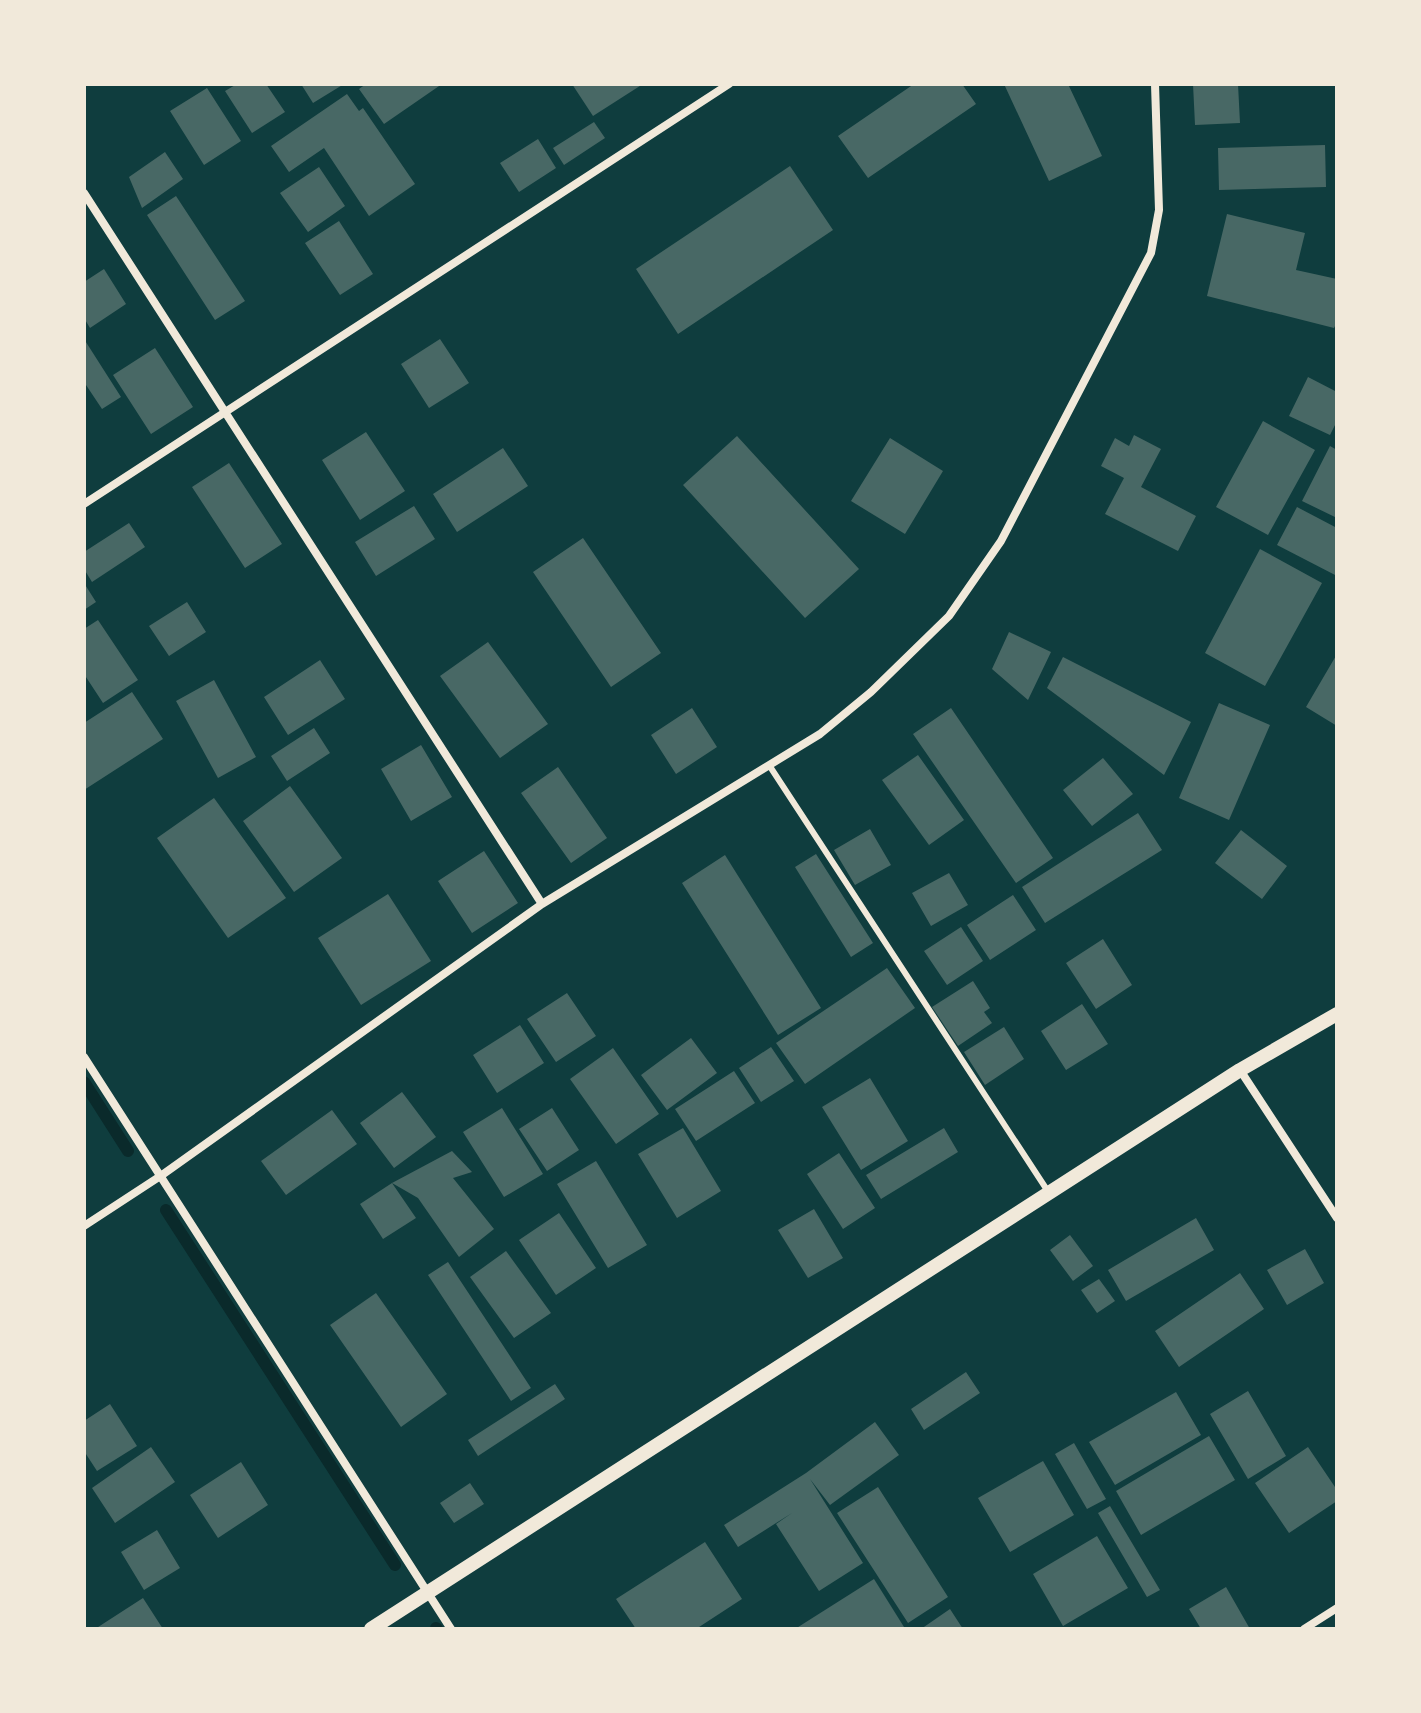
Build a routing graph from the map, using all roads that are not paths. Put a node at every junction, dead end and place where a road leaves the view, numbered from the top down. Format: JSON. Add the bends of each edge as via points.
{"nodes":[{"id":1,"x":729,"y":84,"type":"edge"},
{"id":2,"x":1155,"y":84,"type":"edge"},
{"id":3,"x":84,"y":193,"type":"edge"},
{"id":4,"x":224,"y":410,"type":"junction"},
{"id":5,"x":84,"y":504,"type":"edge"},
{"id":6,"x":769,"y":765,"type":"junction"},
{"id":7,"x":542,"y":904,"type":"junction"},
{"id":8,"x":1337,"y":1014,"type":"edge"},
{"id":9,"x":84,"y":1057,"type":"edge"},
{"id":10,"x":1240,"y":1070,"type":"junction"},
{"id":11,"x":162,"y":1175,"type":"junction"},
{"id":12,"x":1049,"y":1193,"type":"junction"},
{"id":13,"x":1337,"y":1218,"type":"edge"},
{"id":14,"x":84,"y":1226,"type":"edge"},
{"id":15,"x":428,"y":1593,"type":"junction"},
{"id":16,"x":1337,"y":1608,"type":"edge"},
{"id":17,"x":371,"y":1629,"type":"edge"},
{"id":18,"x":451,"y":1629,"type":"edge"},
{"id":19,"x":1304,"y":1629,"type":"edge"}],
"edges":[{"from":1,"to":4,"type":"street"},
{"from":2,"to":6,"type":"street","via":[[1159,210],[1151,253],[1001,541],[949,616],[913,653],[820,734]]},
{"from":3,"to":4,"type":"street"},
{"from":4,"to":5,"type":"street"},
{"from":4,"to":7,"type":"street"},
{"from":6,"to":7,"type":"street"},
{"from":6,"to":12,"type":"lane"},
{"from":7,"to":11,"type":"street"},
{"from":8,"to":10,"type":"street"},
{"from":9,"to":11,"type":"street"},
{"from":10,"to":12,"type":"street"},
{"from":10,"to":13,"type":"street"},
{"from":11,"to":14,"type":"street"},
{"from":11,"to":15,"type":"street"},
{"from":12,"to":15,"type":"street"},
{"from":15,"to":17,"type":"street"},
{"from":15,"to":18,"type":"street"},
{"from":16,"to":19,"type":"street"}]}
